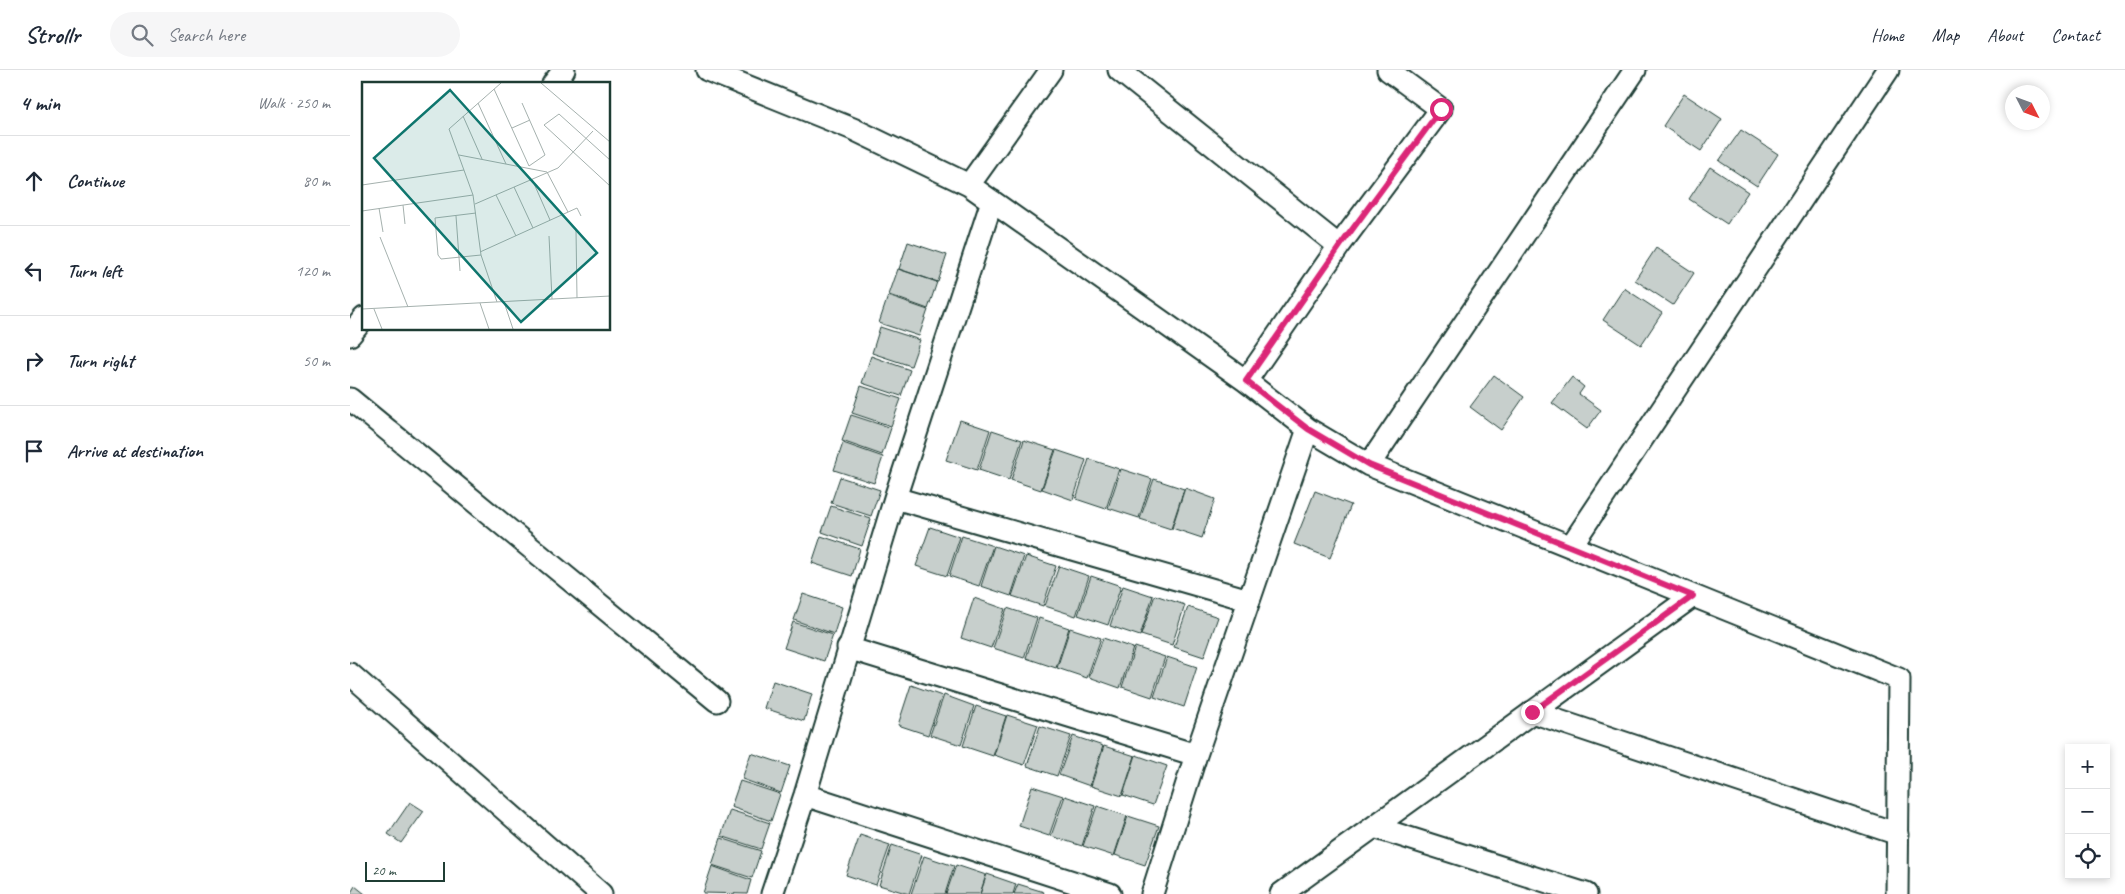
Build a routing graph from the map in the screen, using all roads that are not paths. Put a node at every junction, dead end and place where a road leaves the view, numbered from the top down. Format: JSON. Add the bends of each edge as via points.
{"nodes":[{"id":1,"x":707,"y":70,"type":"edge"},
{"id":2,"x":1050,"y":70,"type":"edge"},
{"id":3,"x":1119,"y":70,"type":"edge"},
{"id":4,"x":1388,"y":70,"type":"edge"},
{"id":5,"x":1635,"y":70,"type":"edge"},
{"id":6,"x":1888,"y":70,"type":"edge"},
{"id":7,"x":969,"y":185,"type":"junction"},
{"id":8,"x":992,"y":202,"type":"junction"},
{"id":9,"x":1340,"y":246,"type":"junction"},
{"id":10,"x":362,"y":320,"type":"edge"},
{"id":11,"x":350,"y":335,"type":"edge"},
{"id":12,"x":1246,"y":381,"type":"junction"},
{"id":13,"x":350,"y":399,"type":"edge"},
{"id":14,"x":1308,"y":429,"type":"junction"},
{"id":15,"x":1369,"y":465,"type":"junction"},
{"id":16,"x":895,"y":498,"type":"junction"},
{"id":17,"x":1571,"y":546,"type":"junction"},
{"id":18,"x":1693,"y":596,"type":"junction"},
{"id":19,"x":1249,"y":600,"type":"junction"},
{"id":20,"x":848,"y":648,"type":"junction"},
{"id":21,"x":350,"y":674,"type":"edge"},
{"id":22,"x":717,"y":701,"type":"dead end"},
{"id":23,"x":1532,"y":712,"type":"junction"},
{"id":24,"x":1196,"y":755,"type":"junction"},
{"id":25,"x":805,"y":795,"type":"junction"},
{"id":26,"x":1374,"y":827,"type":"junction"},
{"id":27,"x":1898,"y":834,"type":"junction"},
{"id":28,"x":600,"y":894,"type":"edge"},
{"id":29,"x":772,"y":894,"type":"edge"},
{"id":30,"x":1110,"y":894,"type":"edge"},
{"id":31,"x":1152,"y":894,"type":"edge"},
{"id":32,"x":1281,"y":894,"type":"edge"},
{"id":33,"x":1586,"y":894,"type":"edge"},
{"id":34,"x":1897,"y":894,"type":"edge"}],
"edges":[{"from":1,"to":7,"type":"street","via":[[853,129]]},
{"from":2,"to":7,"type":"street"},
{"from":3,"to":9,"type":"street"},
{"from":4,"to":9,"type":"street","via":[[1441,109]]},
{"from":5,"to":15,"type":"street"},
{"from":6,"to":17,"type":"street"},
{"from":7,"to":8,"type":"street"},
{"from":8,"to":12,"type":"street"},
{"from":8,"to":16,"type":"street"},
{"from":9,"to":12,"type":"street"},
{"from":10,"to":11,"type":"street"},
{"from":12,"to":14,"type":"street"},
{"from":13,"to":22,"type":"street"},
{"from":14,"to":15,"type":"street"},
{"from":14,"to":19,"type":"street"},
{"from":15,"to":17,"type":"street"},
{"from":16,"to":19,"type":"street"},
{"from":16,"to":20,"type":"street"},
{"from":17,"to":18,"type":"street"},
{"from":18,"to":23,"type":"street"},
{"from":18,"to":27,"type":"street","via":[[1899,679]]},
{"from":19,"to":24,"type":"street"},
{"from":20,"to":24,"type":"street"},
{"from":20,"to":25,"type":"street"},
{"from":21,"to":28,"type":"street"},
{"from":23,"to":26,"type":"street"},
{"from":23,"to":27,"type":"street"},
{"from":24,"to":31,"type":"street"},
{"from":25,"to":29,"type":"street"},
{"from":25,"to":30,"type":"street"},
{"from":26,"to":32,"type":"street"},
{"from":26,"to":33,"type":"street"},
{"from":27,"to":34,"type":"street"}]}
